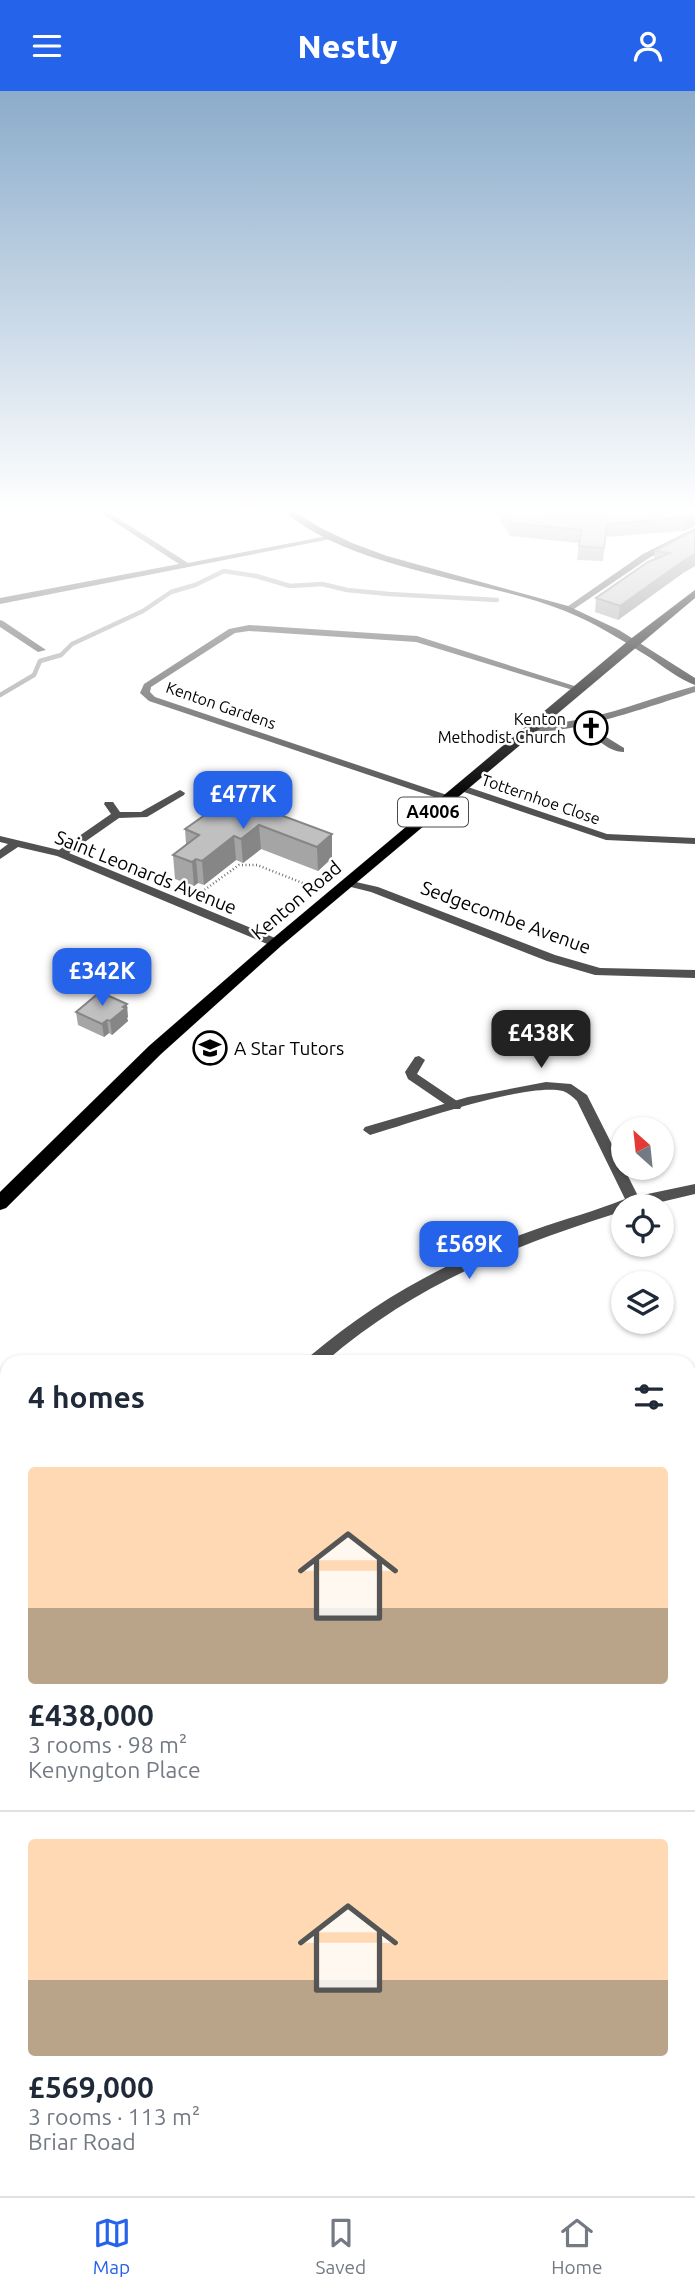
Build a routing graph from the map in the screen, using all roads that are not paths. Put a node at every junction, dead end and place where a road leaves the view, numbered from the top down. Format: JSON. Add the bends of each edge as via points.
{"nodes":[{"id":1,"x":559,"y":606,"type":"edge"},
{"id":2,"x":572,"y":606,"type":"edge"},
{"id":3,"x":678,"y":606,"type":"edge"},
{"id":4,"x":568,"y":609,"type":"junction"},
{"id":5,"x":0,"y":623,"type":"edge"},
{"id":6,"x":632,"y":643,"type":"junction"},
{"id":7,"x":41,"y":650,"type":"dead end"},
{"id":8,"x":695,"y":682,"type":"edge"},
{"id":9,"x":579,"y":689,"type":"junction"},
{"id":10,"x":695,"y":689,"type":"edge"},
{"id":11,"x":583,"y":721,"type":"junction"},
{"id":12,"x":532,"y":727,"type":"junction"},
{"id":13,"x":621,"y":751,"type":"dead end"},
{"id":14,"x":462,"y":788,"type":"junction"},
{"id":15,"x":180,"y":793,"type":"dead end"},
{"id":16,"x":449,"y":799,"type":"junction"},
{"id":17,"x":109,"y":804,"type":"dead end"},
{"id":18,"x":117,"y":815,"type":"junction"},
{"id":19,"x":0,"y":839,"type":"edge"},
{"id":20,"x":695,"y":841,"type":"edge"},
{"id":21,"x":16,"y":843,"type":"junction"},
{"id":22,"x":61,"y":854,"type":"junction"},
{"id":23,"x":0,"y":856,"type":"edge"},
{"id":24,"x":347,"y":883,"type":"junction"},
{"id":25,"x":276,"y":943,"type":"junction"},
{"id":26,"x":695,"y":974,"type":"edge"},
{"id":27,"x":419,"y":1060,"type":"dead end"},
{"id":28,"x":456,"y":1106,"type":"junction"},
{"id":29,"x":370,"y":1130,"type":"dead end"},
{"id":30,"x":695,"y":1189,"type":"edge"},
{"id":31,"x":622,"y":1194,"type":"edge"},
{"id":32,"x":674,"y":1194,"type":"edge"},
{"id":33,"x":0,"y":1203,"type":"edge"},
{"id":34,"x":611,"y":1210,"type":"edge"},
{"id":35,"x":322,"y":1355,"type":"edge"}],
"edges":[{"from":1,"to":4,"type":"street"},
{"from":2,"to":4,"type":"lane"},
{"from":3,"to":6,"type":"main road","number":"A4006"},
{"from":4,"to":6,"type":"street"},
{"from":5,"to":7,"type":"street"},
{"from":6,"to":8,"type":"street"},
{"from":6,"to":9,"type":"main road","name":"Kenton Road","number":"A4006"},
{"from":9,"to":12,"type":"main road","name":"Kenton Road","number":"A4006"},
{"from":9,"to":16,"type":"street","name":"Kenton Gardens","via":[[417,639],[249,628],[232,631],[147,686],[145,693],[152,699]]},
{"from":10,"to":11,"type":"street"},
{"from":11,"to":12,"type":"street"},
{"from":11,"to":13,"type":"lane"},
{"from":12,"to":14,"type":"main road","name":"Kenton Road","number":"A4006"},
{"from":14,"to":16,"type":"main road","name":"Kenton Road","number":"A4006"},
{"from":14,"to":20,"type":"street","name":"Totternhoe Close","via":[[606,837]]},
{"from":15,"to":18,"type":"street","via":[[144,815]]},
{"from":16,"to":24,"type":"main road","name":"Kenton Road","number":"A4006"},
{"from":17,"to":18,"type":"street"},
{"from":18,"to":22,"type":"street"},
{"from":19,"to":21,"type":"street","name":"Saint Leonards Avenue"},
{"from":21,"to":22,"type":"street","name":"Saint Leonards Avenue"},
{"from":21,"to":23,"type":"street"},
{"from":22,"to":25,"type":"street","name":"Saint Leonards Avenue"},
{"from":24,"to":25,"type":"main road","name":"Kenton Road","number":"A4006"},
{"from":24,"to":26,"type":"street","name":"Sedgecombe Avenue","via":[[599,972]]},
{"from":25,"to":33,"type":"main road","name":"Kenton Road","number":"A4006","via":[[155,1050]]},
{"from":27,"to":28,"type":"lane","via":[[412,1076]]},
{"from":28,"to":29,"type":"street"},
{"from":28,"to":31,"type":"street","via":[[518,1091],[567,1087],[582,1098]]},
{"from":30,"to":32,"type":"street"},
{"from":34,"to":35,"type":"street","via":[[528,1235],[403,1293]]}]}
